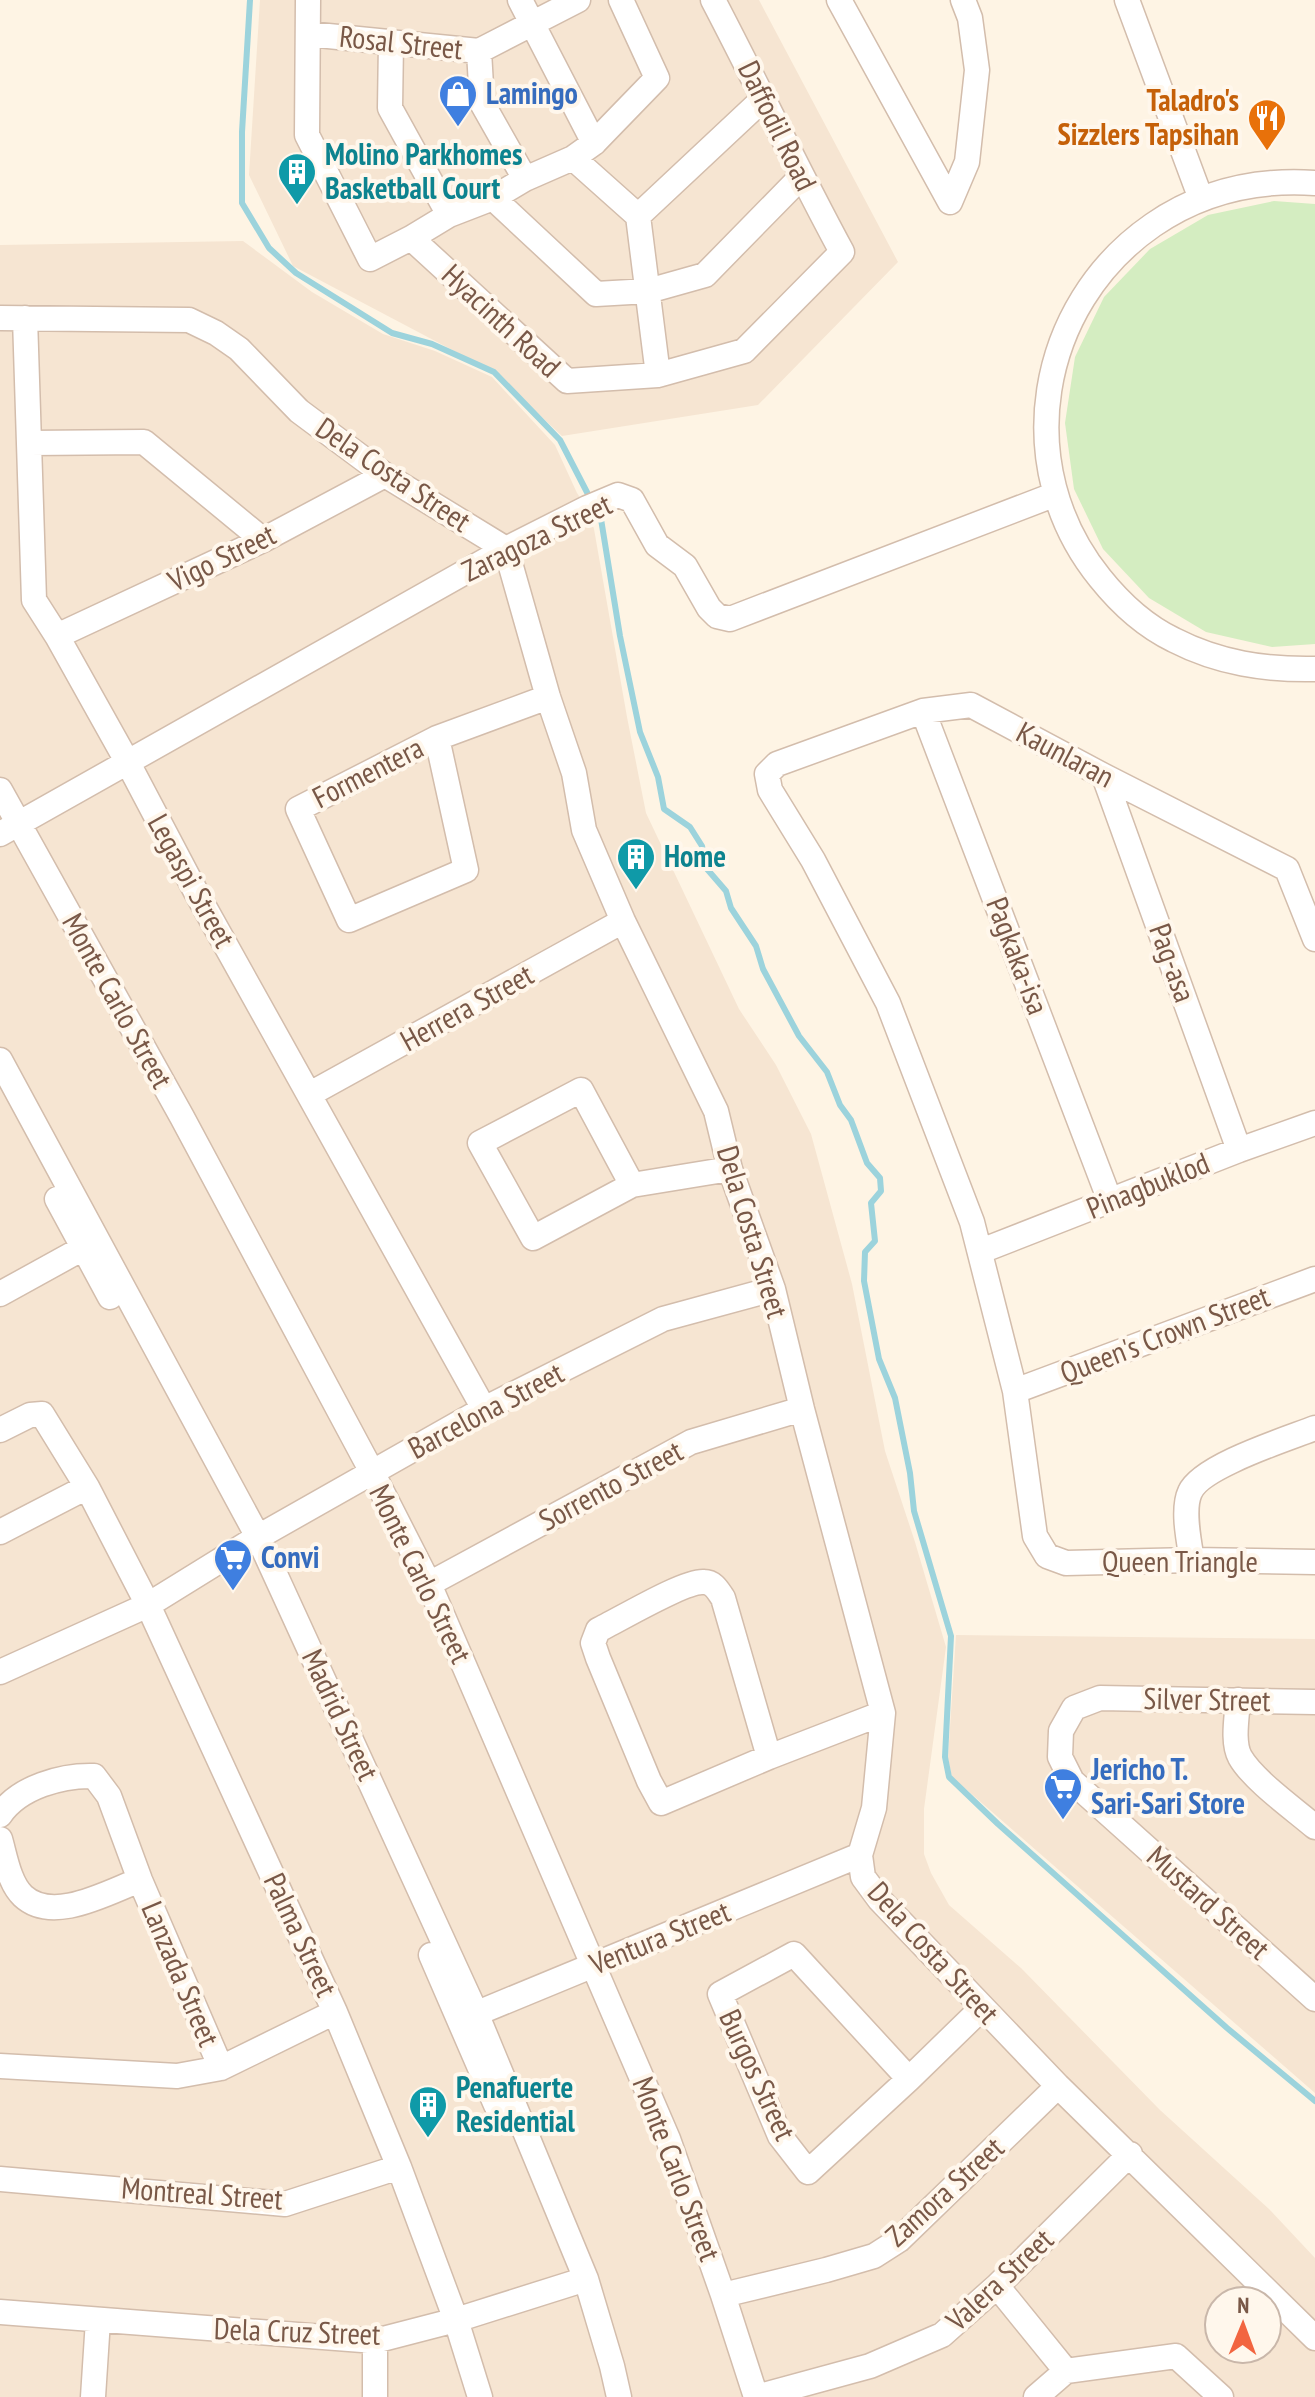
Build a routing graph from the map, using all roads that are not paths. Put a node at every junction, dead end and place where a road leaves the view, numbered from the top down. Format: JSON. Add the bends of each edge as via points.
{"nodes":[{"id":1,"x":308,"y":0,"type":"edge"},
{"id":2,"x":520,"y":0,"type":"edge"},
{"id":3,"x":578,"y":0,"type":"edge"},
{"id":4,"x":621,"y":0,"type":"edge"},
{"id":5,"x":713,"y":0,"type":"edge"},
{"id":6,"x":839,"y":0,"type":"edge"},
{"id":7,"x":963,"y":0,"type":"edge"},
{"id":8,"x":1127,"y":0,"type":"edge"},
{"id":9,"x":532,"y":23,"type":"junction"},
{"id":10,"x":308,"y":34,"type":"junction"},
{"id":11,"x":391,"y":42,"type":"junction"},
{"id":12,"x":479,"y":51,"type":"junction"},
{"id":13,"x":764,"y":98,"type":"junction"},
{"id":14,"x":594,"y":143,"type":"junction"},
{"id":15,"x":573,"y":158,"type":"junction"},
{"id":16,"x":801,"y":177,"type":"junction"},
{"id":17,"x":525,"y":179,"type":"junction"},
{"id":18,"x":1315,"y":183,"type":"edge"},
{"id":19,"x":493,"y":198,"type":"junction"},
{"id":20,"x":1201,"y":199,"type":"junction"},
{"id":21,"x":449,"y":215,"type":"junction"},
{"id":22,"x":638,"y":216,"type":"junction"},
{"id":23,"x":411,"y":238,"type":"junction"},
{"id":24,"x":842,"y":252,"type":"joint"},
{"id":25,"x":648,"y":291,"type":"junction"},
{"id":26,"x":0,"y":318,"type":"edge"},
{"id":27,"x":25,"y":318,"type":"junction"},
{"id":28,"x":658,"y":375,"type":"junction"},
{"id":29,"x":30,"y":443,"type":"junction"},
{"id":30,"x":385,"y":475,"type":"junction"},
{"id":31,"x":1056,"y":494,"type":"junction"},
{"id":32,"x":263,"y":540,"type":"junction"},
{"id":33,"x":506,"y":549,"type":"junction"},
{"id":34,"x":57,"y":636,"type":"junction"},
{"id":35,"x":1315,"y":669,"type":"edge"},
{"id":36,"x":548,"y":697,"type":"junction"},
{"id":37,"x":923,"y":711,"type":"junction"},
{"id":38,"x":437,"y":738,"type":"junction"},
{"id":39,"x":128,"y":763,"type":"junction"},
{"id":40,"x":1104,"y":776,"type":"junction"},
{"id":41,"x":0,"y":790,"type":"edge"},
{"id":42,"x":9,"y":828,"type":"edge"},
{"id":43,"x":623,"y":921,"type":"junction"},
{"id":44,"x":1315,"y":939,"type":"edge"},
{"id":45,"x":0,"y":1060,"type":"edge"},
{"id":46,"x":0,"y":1091,"type":"edge"},
{"id":47,"x":310,"y":1094,"type":"junction"},
{"id":48,"x":1315,"y":1123,"type":"edge"},
{"id":49,"x":1239,"y":1150,"type":"junction"},
{"id":50,"x":730,"y":1169,"type":"junction"},
{"id":51,"x":632,"y":1185,"type":"junction"},
{"id":52,"x":1110,"y":1201,"type":"junction"},
{"id":53,"x":91,"y":1244,"type":"junction"},
{"id":54,"x":981,"y":1251,"type":"junction"},
{"id":55,"x":1315,"y":1279,"type":"edge"},
{"id":56,"x":773,"y":1289,"type":"junction"},
{"id":57,"x":0,"y":1294,"type":"edge"},
{"id":58,"x":1015,"y":1391,"type":"junction"},
{"id":59,"x":484,"y":1409,"type":"junction"},
{"id":60,"x":802,"y":1409,"type":"junction"},
{"id":61,"x":1315,"y":1428,"type":"edge"},
{"id":62,"x":0,"y":1430,"type":"edge"},
{"id":63,"x":372,"y":1472,"type":"junction"},
{"id":64,"x":87,"y":1487,"type":"junction"},
{"id":65,"x":0,"y":1532,"type":"edge"},
{"id":66,"x":253,"y":1540,"type":"junction"},
{"id":67,"x":1192,"y":1560,"type":"junction"},
{"id":68,"x":1315,"y":1562,"type":"edge"},
{"id":69,"x":429,"y":1584,"type":"junction"},
{"id":70,"x":148,"y":1605,"type":"junction"},
{"id":71,"x":0,"y":1672,"type":"edge"},
{"id":72,"x":1100,"y":1698,"type":"joint"},
{"id":73,"x":1238,"y":1700,"type":"junction"},
{"id":74,"x":1315,"y":1702,"type":"edge"},
{"id":75,"x":883,"y":1713,"type":"junction"},
{"id":76,"x":769,"y":1757,"type":"junction"},
{"id":77,"x":0,"y":1815,"type":"edge"},
{"id":78,"x":1315,"y":1827,"type":"edge"},
{"id":79,"x":0,"y":1839,"type":"edge"},
{"id":80,"x":860,"y":1855,"type":"junction"},
{"id":81,"x":140,"y":1880,"type":"junction"},
{"id":82,"x":595,"y":1965,"type":"junction"},
{"id":83,"x":1315,"y":1999,"type":"edge"},
{"id":84,"x":982,"y":2008,"type":"junction"},
{"id":85,"x":335,"y":2012,"type":"junction"},
{"id":86,"x":468,"y":2017,"type":"junction"},
{"id":87,"x":0,"y":2066,"type":"edge"},
{"id":88,"x":221,"y":2068,"type":"junction"},
{"id":89,"x":909,"y":2079,"type":"junction"},
{"id":90,"x":1058,"y":2086,"type":"junction"},
{"id":91,"x":1130,"y":2154,"type":"junction"},
{"id":92,"x":399,"y":2167,"type":"junction"},
{"id":93,"x":0,"y":2179,"type":"edge"},
{"id":94,"x":580,"y":2282,"type":"junction"},
{"id":95,"x":997,"y":2286,"type":"junction"},
{"id":96,"x":723,"y":2295,"type":"junction"},
{"id":97,"x":0,"y":2312,"type":"edge"},
{"id":98,"x":98,"y":2320,"type":"junction"},
{"id":99,"x":456,"y":2320,"type":"junction"},
{"id":100,"x":1315,"y":2338,"type":"edge"},
{"id":101,"x":375,"y":2341,"type":"junction"},
{"id":102,"x":1066,"y":2371,"type":"junction"},
{"id":103,"x":93,"y":2397,"type":"edge"},
{"id":104,"x":375,"y":2397,"type":"edge"},
{"id":105,"x":480,"y":2397,"type":"edge"},
{"id":106,"x":608,"y":2397,"type":"edge"},
{"id":107,"x":619,"y":2397,"type":"edge"},
{"id":108,"x":756,"y":2397,"type":"edge"},
{"id":109,"x":1036,"y":2397,"type":"edge"},
{"id":110,"x":1221,"y":2397,"type":"edge"}],
"edges":[{"from":1,"to":10,"type":"street"},
{"from":2,"to":9,"type":"street"},
{"from":3,"to":9,"type":"street","name":"Rosal Street"},
{"from":4,"to":14,"type":"street","via":[[657,78]]},
{"from":5,"to":13,"type":"street","name":"Daffodil Road"},
{"from":6,"to":7,"type":"street","via":[[950,202],[967,162],[977,70]]},
{"from":8,"to":20,"type":"street"},
{"from":9,"to":12,"type":"street","name":"Rosal Street"},
{"from":9,"to":14,"type":"street"},
{"from":10,"to":11,"type":"street","name":"Rosal Street"},
{"from":10,"to":23,"type":"street","via":[[307,135],[370,259]]},
{"from":11,"to":12,"type":"street","name":"Rosal Street"},
{"from":11,"to":21,"type":"street","via":[[390,108]]},
{"from":12,"to":17,"type":"street","via":[[482,103]]},
{"from":13,"to":16,"type":"street","name":"Daffodil Road"},
{"from":13,"to":22,"type":"street"},
{"from":14,"to":15,"type":"street"},
{"from":15,"to":17,"type":"street"},
{"from":15,"to":22,"type":"street"},
{"from":16,"to":24,"type":"street","name":"Daffodil Road"},
{"from":16,"to":25,"type":"street","via":[[705,275]]},
{"from":17,"to":19,"type":"street"},
{"from":18,"to":20,"type":"street","via":[[1256,185]]},
{"from":19,"to":21,"type":"street"},
{"from":19,"to":25,"type":"street","via":[[596,294]]},
{"from":20,"to":31,"type":"street","via":[[1138,235],[1104,269],[1071,319],[1049,387],[1048,459]]},
{"from":21,"to":23,"type":"street"},
{"from":22,"to":25,"type":"street"},
{"from":23,"to":28,"type":"street","name":"Hyacinth Road","via":[[567,381]]},
{"from":24,"to":28,"type":"street","name":"Hyacinth Road","via":[[744,351]]},
{"from":25,"to":28,"type":"street"},
{"from":26,"to":27,"type":"street","name":"Dela Costa Street"},
{"from":27,"to":29,"type":"street","name":"Legaspi Street"},
{"from":27,"to":30,"type":"street","name":"Dela Costa Street","via":[[189,320],[239,349],[299,411]]},
{"from":29,"to":32,"type":"street","via":[[144,442]]},
{"from":29,"to":34,"type":"street","name":"Legaspi Street","via":[[34,600]]},
{"from":30,"to":32,"type":"street","name":"Vigo Street"},
{"from":30,"to":33,"type":"street","name":"Dela Costa Street"},
{"from":31,"to":33,"type":"street","name":"Zaragoza Street","via":[[730,619],[709,608],[685,566],[657,545],[632,500],[618,495]]},
{"from":31,"to":35,"type":"street","via":[[1088,563],[1140,618],[1206,655],[1243,665]]},
{"from":32,"to":34,"type":"street","name":"Vigo Street"},
{"from":33,"to":36,"type":"street","name":"Dela Costa Street"},
{"from":33,"to":39,"type":"street","name":"Zaragoza Street"},
{"from":34,"to":39,"type":"street","name":"Legaspi Street"},
{"from":36,"to":38,"type":"street","name":"Formentera"},
{"from":36,"to":43,"type":"street","name":"Dela Costa Street","via":[[574,773],[584,830]]},
{"from":37,"to":40,"type":"street","name":"Kaunlaran","via":[[971,705]]},
{"from":37,"to":52,"type":"street","name":"Pagkaka-isa"},
{"from":37,"to":54,"type":"street","name":"Kaunlaran","via":[[777,764],[767,774],[770,790],[888,1003]]},
{"from":38,"to":38,"type":"street","name":"Formentera","via":[[298,809],[349,920],[466,870]]},
{"from":39,"to":42,"type":"street","name":"Zaragoza Street"},
{"from":39,"to":47,"type":"street","name":"Legaspi Street"},
{"from":40,"to":44,"type":"street","name":"Kaunlaran","via":[[1287,869]]},
{"from":40,"to":49,"type":"street","name":"Pag-asa"},
{"from":41,"to":42,"type":"street","name":"Monte Carlo Street"},
{"from":42,"to":63,"type":"street","name":"Monte Carlo Street","via":[[182,1117]]},
{"from":43,"to":47,"type":"street","name":"Herrera Street"},
{"from":43,"to":50,"type":"street","name":"Dela Costa Street","via":[[716,1111]]},
{"from":45,"to":53,"type":"street","name":"Madrid Street"},
{"from":46,"to":53,"type":"street","name":"Madrid Street"},
{"from":47,"to":59,"type":"street","name":"Legaspi Street"},
{"from":48,"to":49,"type":"street","name":"Pinagbuklod"},
{"from":49,"to":52,"type":"street","name":"Pinagbuklod"},
{"from":50,"to":51,"type":"street"},
{"from":50,"to":56,"type":"street","name":"Dela Costa Street"},
{"from":51,"to":51,"type":"street","via":[[581,1090],[480,1143],[533,1238]]},
{"from":52,"to":54,"type":"street","name":"Pinagbuklod"},
{"from":53,"to":57,"type":"street"},
{"from":53,"to":66,"type":"street","name":"Madrid Street"},
{"from":54,"to":58,"type":"street"},
{"from":55,"to":58,"type":"street","name":"Queen's Crown Street"},
{"from":56,"to":59,"type":"street","name":"Barcelona Street","via":[[663,1319]]},
{"from":56,"to":60,"type":"street","name":"Dela Costa Street"},
{"from":58,"to":67,"type":"street","name":"Queen Triangle","via":[[1035,1536],[1047,1556],[1066,1563]]},
{"from":59,"to":63,"type":"street","name":"Barcelona Street"},
{"from":60,"to":69,"type":"street","name":"Sorrento Street","via":[[691,1442]]},
{"from":60,"to":75,"type":"street","name":"Dela Costa Street"},
{"from":61,"to":67,"type":"street","via":[[1214,1468],[1190,1492],[1186,1526]]},
{"from":62,"to":64,"type":"street","name":"Palma Street","via":[[42,1414]]},
{"from":63,"to":66,"type":"street","name":"Barcelona Street"},
{"from":63,"to":69,"type":"street","name":"Monte Carlo Street"},
{"from":64,"to":65,"type":"street"},
{"from":64,"to":70,"type":"street","name":"Palma Street"},
{"from":66,"to":70,"type":"street","name":"Barcelona Street"},
{"from":66,"to":86,"type":"street","name":"Madrid Street"},
{"from":67,"to":68,"type":"street","name":"Queen Triangle"},
{"from":69,"to":82,"type":"street","name":"Monte Carlo Street"},
{"from":70,"to":71,"type":"street","name":"Barcelona Street"},
{"from":70,"to":85,"type":"street","name":"Palma Street"},
{"from":72,"to":73,"type":"street","name":"Silver Street"},
{"from":72,"to":83,"type":"street","name":"Mustard Street","via":[[1074,1708],[1061,1731],[1060,1757],[1072,1781]]},
{"from":73,"to":74,"type":"street","name":"Silver Street"},
{"from":73,"to":78,"type":"street","via":[[1239,1756]]},
{"from":75,"to":76,"type":"street"},
{"from":75,"to":80,"type":"street","name":"Dela Costa Street","via":[[874,1808]]},
{"from":76,"to":76,"type":"street","via":[[661,1803],[598,1658],[593,1643],[598,1630],[673,1591],[703,1581],[715,1585]]},
{"from":77,"to":81,"type":"street","name":"Lanzada Street","via":[[17,1797],[56,1780],[94,1776],[109,1796]]},
{"from":79,"to":81,"type":"street","name":"Lanzada Street","via":[[22,1896],[42,1907],[65,1908]]},
{"from":80,"to":82,"type":"street","name":"Ventura Street"},
{"from":80,"to":84,"type":"street","name":"Dela Costa Street","via":[[863,1877],[880,1900]]},
{"from":81,"to":88,"type":"street","name":"Lanzada Street"},
{"from":82,"to":86,"type":"street","name":"Ventura Street"},
{"from":82,"to":96,"type":"street","name":"Monte Carlo Street","via":[[668,2139]]},
{"from":84,"to":89,"type":"street","name":"Burgos Street"},
{"from":84,"to":90,"type":"street","name":"Dela Costa Street"},
{"from":85,"to":88,"type":"street"},
{"from":85,"to":92,"type":"street","name":"Palma Street"},
{"from":86,"to":94,"type":"street","name":"Madrid Street"},
{"from":87,"to":88,"type":"street","via":[[177,2076]]},
{"from":89,"to":89,"type":"street","name":"Burgos Street","via":[[808,2172],[780,2136],[720,1994],[794,1954]]},
{"from":90,"to":91,"type":"street","name":"Dela Costa Street"},
{"from":90,"to":96,"type":"street","name":"Zamora Street","via":[[899,2240],[874,2256]]},
{"from":91,"to":95,"type":"street","name":"Valera Street"},
{"from":91,"to":100,"type":"street","name":"Dela Costa Street"},
{"from":92,"to":93,"type":"street","name":"Montreal Street","via":[[285,2204]]},
{"from":92,"to":99,"type":"street","name":"Palma Street"},
{"from":94,"to":99,"type":"street","name":"Dela Cruz Street"},
{"from":94,"to":106,"type":"street","name":"Madrid Street"},
{"from":94,"to":107,"type":"street","name":"Madrid Street"},
{"from":95,"to":102,"type":"street"},
{"from":95,"to":108,"type":"street","name":"Valera Street","via":[[942,2335],[870,2366]]},
{"from":96,"to":108,"type":"street","name":"Monte Carlo Street"},
{"from":97,"to":98,"type":"street","name":"Dela Cruz Street"},
{"from":98,"to":101,"type":"street","name":"Dela Cruz Street"},
{"from":98,"to":103,"type":"street"},
{"from":99,"to":101,"type":"street","name":"Dela Cruz Street"},
{"from":99,"to":105,"type":"street","name":"Palma Street"},
{"from":101,"to":104,"type":"street"},
{"from":102,"to":109,"type":"street"},
{"from":102,"to":110,"type":"street","via":[[1176,2356]]}]}
